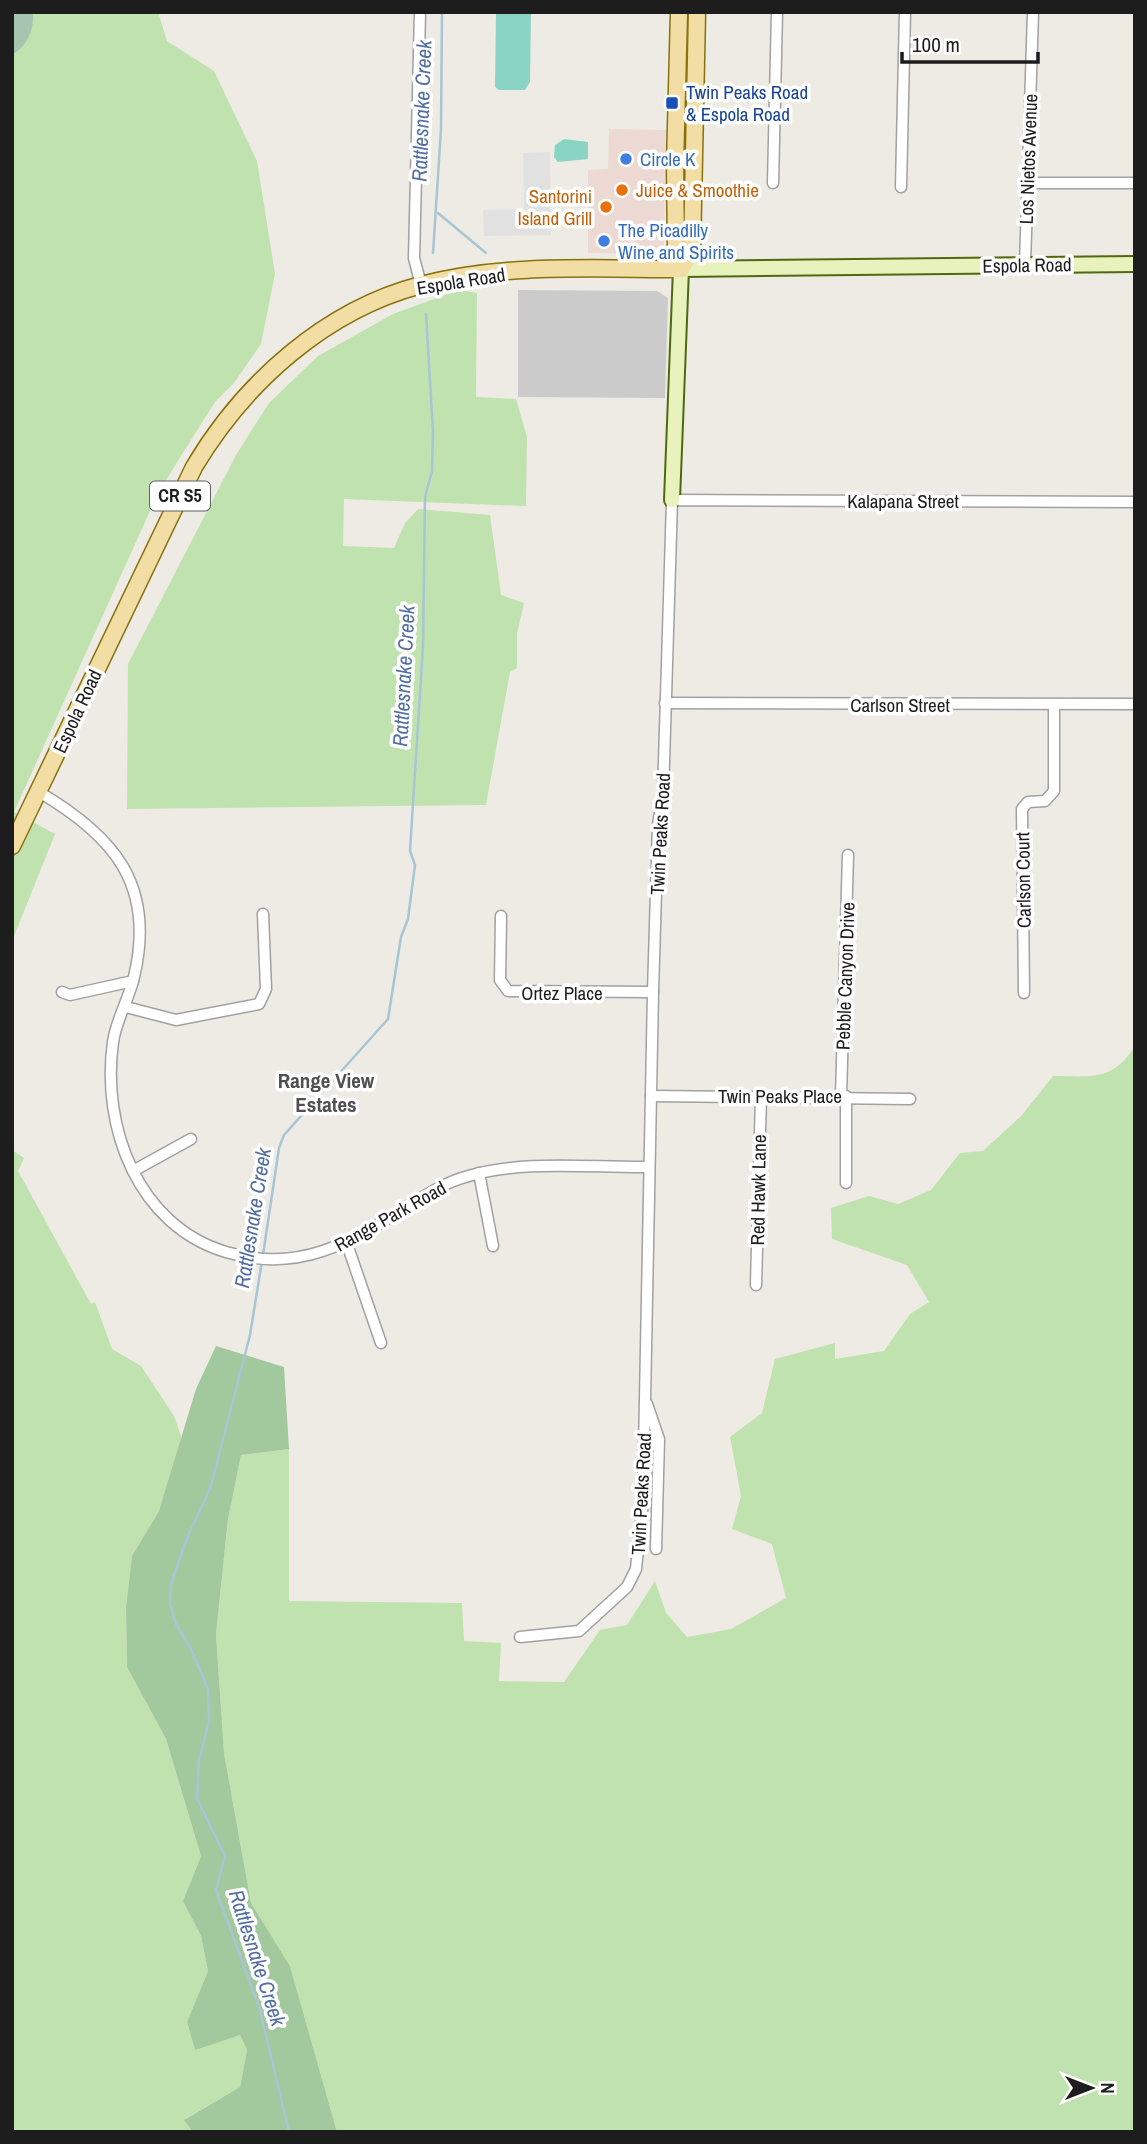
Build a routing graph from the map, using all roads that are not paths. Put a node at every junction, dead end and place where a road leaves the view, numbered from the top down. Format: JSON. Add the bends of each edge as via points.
{"nodes":[{"id":1,"x":420,"y":12,"type":"edge"},
{"id":2,"x":679,"y":12,"type":"edge"},
{"id":3,"x":697,"y":12,"type":"edge"},
{"id":4,"x":777,"y":12,"type":"edge"},
{"id":5,"x":905,"y":12,"type":"edge"},
{"id":6,"x":1032,"y":12,"type":"edge"},
{"id":7,"x":773,"y":183,"type":"dead end"},
{"id":8,"x":1027,"y":183,"type":"junction"},
{"id":9,"x":1135,"y":183,"type":"edge"},
{"id":10,"x":901,"y":187,"type":"dead end"},
{"id":11,"x":1025,"y":264,"type":"junction"},
{"id":12,"x":1135,"y":264,"type":"edge"},
{"id":13,"x":681,"y":269,"type":"junction"},
{"id":14,"x":421,"y":285,"type":"junction"},
{"id":15,"x":672,"y":500,"type":"junction"},
{"id":16,"x":1135,"y":502,"type":"edge"},
{"id":17,"x":665,"y":704,"type":"junction"},
{"id":18,"x":1135,"y":704,"type":"edge"},
{"id":19,"x":1054,"y":705,"type":"junction"},
{"id":20,"x":39,"y":792,"type":"junction"},
{"id":21,"x":12,"y":846,"type":"edge"},
{"id":22,"x":848,"y":855,"type":"dead end"},
{"id":23,"x":263,"y":914,"type":"dead end"},
{"id":24,"x":501,"y":916,"type":"dead end"},
{"id":25,"x":133,"y":981,"type":"junction"},
{"id":26,"x":62,"y":992,"type":"dead end"},
{"id":27,"x":653,"y":992,"type":"junction"},
{"id":28,"x":1024,"y":993,"type":"dead end"},
{"id":29,"x":126,"y":1007,"type":"junction"},
{"id":30,"x":651,"y":1096,"type":"junction"},
{"id":31,"x":761,"y":1096,"type":"junction"},
{"id":32,"x":844,"y":1096,"type":"junction"},
{"id":33,"x":910,"y":1099,"type":"dead end"},
{"id":34,"x":191,"y":1139,"type":"dead end"},
{"id":35,"x":649,"y":1167,"type":"junction"},
{"id":36,"x":133,"y":1171,"type":"junction"},
{"id":37,"x":478,"y":1173,"type":"junction"},
{"id":38,"x":846,"y":1184,"type":"dead end"},
{"id":39,"x":347,"y":1244,"type":"junction"},
{"id":40,"x":493,"y":1246,"type":"dead end"},
{"id":41,"x":756,"y":1285,"type":"dead end"},
{"id":42,"x":381,"y":1343,"type":"dead end"},
{"id":43,"x":645,"y":1400,"type":"junction"},
{"id":44,"x":656,"y":1549,"type":"dead end"},
{"id":45,"x":520,"y":1637,"type":"dead end"}],
"edges":[{"from":1,"to":14,"type":"street","via":[[414,258]]},
{"from":2,"to":13,"type":"main road","name":"Twin Peaks Road","via":[[676,252]]},
{"from":3,"to":13,"type":"main road","name":"Twin Peaks Road","via":[[692,248]]},
{"from":4,"to":7,"type":"street"},
{"from":5,"to":10,"type":"street"},
{"from":6,"to":8,"type":"street","name":"Los Nietos Avenue"},
{"from":8,"to":9,"type":"street"},
{"from":8,"to":11,"type":"street","name":"Los Nietos Avenue"},
{"from":11,"to":12,"type":"main road","name":"Espola Road","number":"CR S5"},
{"from":11,"to":13,"type":"main road","name":"Espola Road","number":"CR S5"},
{"from":13,"to":14,"type":"main road","name":"Espola Road","number":"CR S5","via":[[523,271]]},
{"from":13,"to":15,"type":"main road","name":"Twin Peaks Road"},
{"from":14,"to":20,"type":"main road","name":"Espola Road","number":"CR S5","via":[[377,301],[319,334],[271,370],[222,425],[183,490]]},
{"from":15,"to":16,"type":"street","name":"Kalapana Street"},
{"from":15,"to":17,"type":"street","name":"Twin Peaks Road"},
{"from":17,"to":19,"type":"street","name":"Carlson Street"},
{"from":17,"to":27,"type":"street","name":"Twin Peaks Road"},
{"from":18,"to":19,"type":"street","name":"Carlson Street"},
{"from":19,"to":28,"type":"street","name":"Carlson Court","via":[[1054,791],[1045,802],[1028,802],[1022,809]]},
{"from":20,"to":21,"type":"main road","name":"Espola Road","number":"CR S5"},
{"from":20,"to":25,"type":"street","name":"Range Park Road","via":[[89,824],[123,866],[138,911]]},
{"from":22,"to":32,"type":"street","name":"Pebble Canyon Drive"},
{"from":23,"to":29,"type":"street","via":[[266,989],[259,1004],[176,1020]]},
{"from":24,"to":27,"type":"street","name":"Ortez Place","via":[[500,980],[508,991]]},
{"from":25,"to":26,"type":"street","via":[[70,995]]},
{"from":25,"to":29,"type":"street","name":"Range Park Road"},
{"from":27,"to":30,"type":"street","name":"Twin Peaks Road"},
{"from":29,"to":36,"type":"street","name":"Range Park Road","via":[[113,1042],[111,1092],[114,1125]]},
{"from":30,"to":31,"type":"street","name":"Twin Peaks Place"},
{"from":30,"to":35,"type":"street","name":"Twin Peaks Road"},
{"from":31,"to":32,"type":"street","name":"Twin Peaks Place"},
{"from":31,"to":41,"type":"street","name":"Red Hawk Lane"},
{"from":32,"to":33,"type":"street","name":"Twin Peaks Place"},
{"from":32,"to":38,"type":"street","name":"Pebble Canyon Drive"},
{"from":34,"to":36,"type":"street"},
{"from":35,"to":37,"type":"street","name":"Range Park Road","via":[[508,1168]]},
{"from":35,"to":43,"type":"street","name":"Twin Peaks Road"},
{"from":36,"to":39,"type":"street","name":"Range Park Road","via":[[169,1220],[218,1250],[256,1259],[290,1259]]},
{"from":37,"to":39,"type":"street","name":"Range Park Road","via":[[446,1184]]},
{"from":37,"to":40,"type":"street"},
{"from":39,"to":42,"type":"street"},
{"from":43,"to":44,"type":"street","name":"Twin Peaks Road","via":[[659,1439]]},
{"from":43,"to":45,"type":"street","name":"Twin Peaks Road","via":[[642,1532],[633,1577],[610,1605],[579,1631]]}]}
